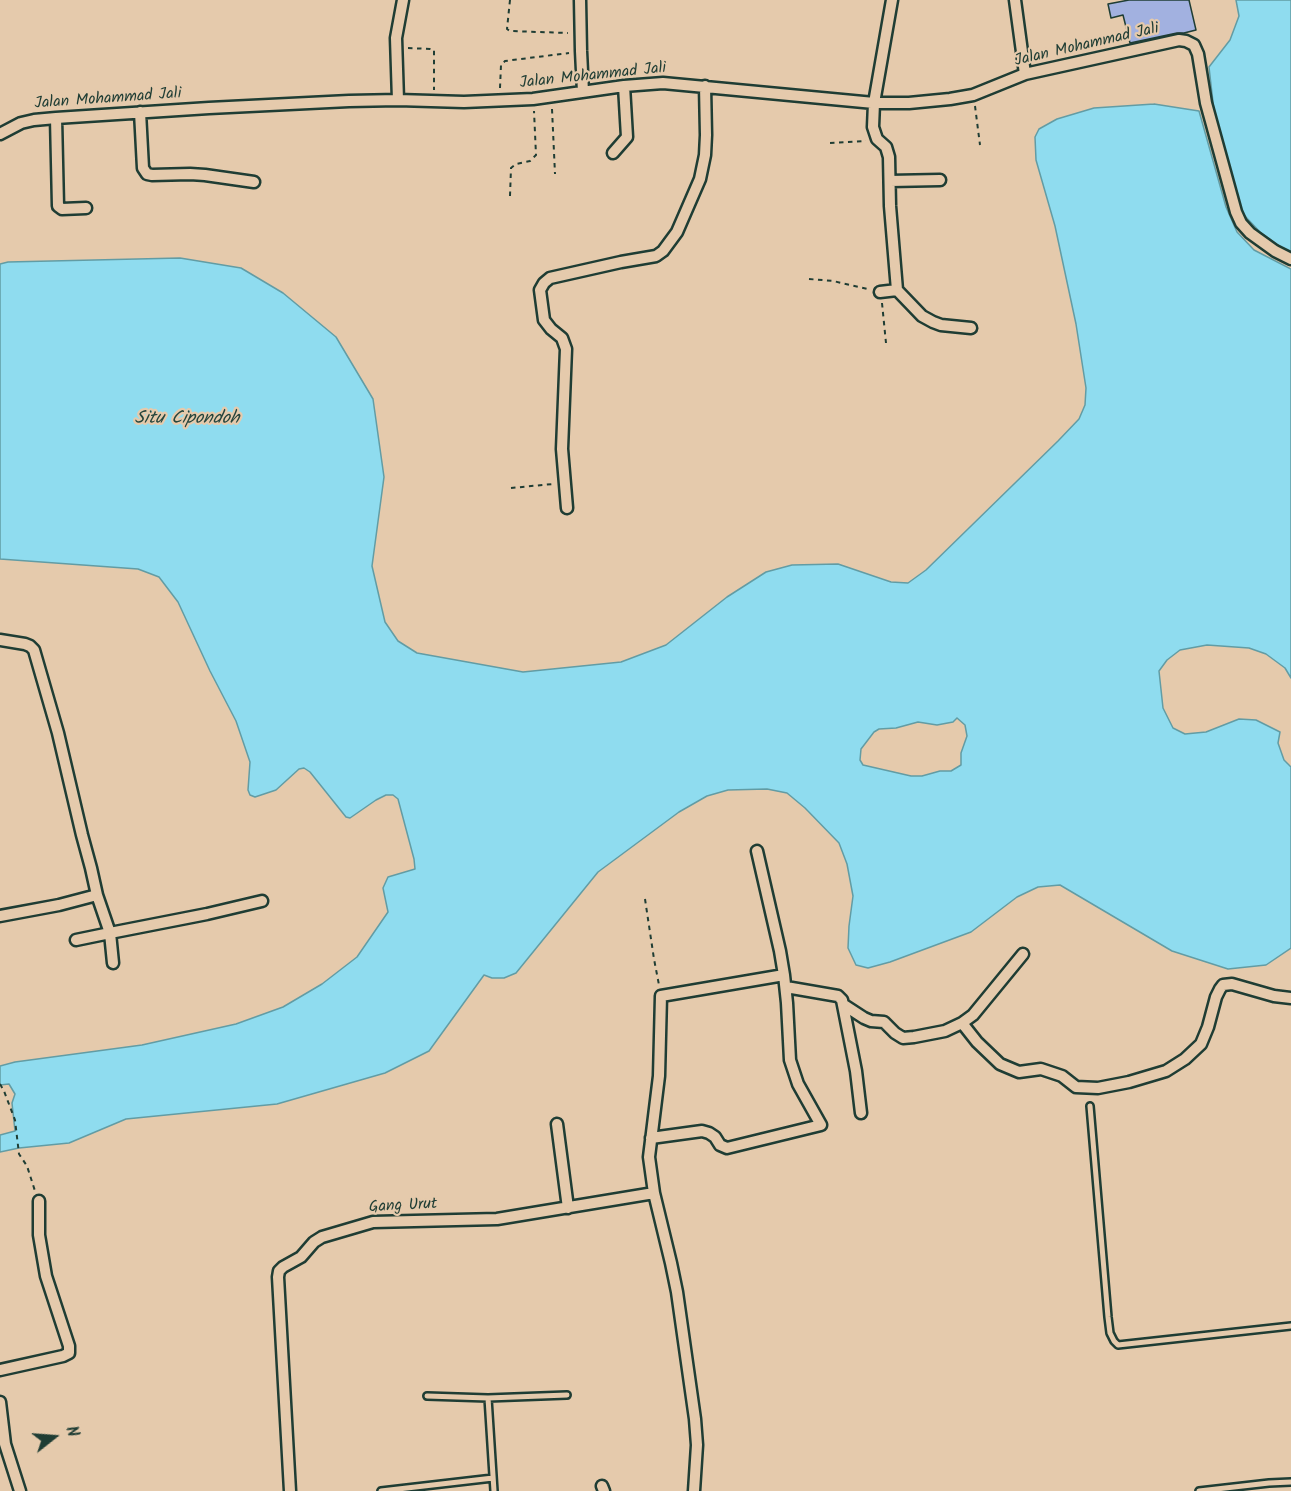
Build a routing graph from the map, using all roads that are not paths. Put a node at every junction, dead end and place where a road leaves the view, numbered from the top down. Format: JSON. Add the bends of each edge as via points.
{"nodes":[{"id":1,"x":403,"y":0,"type":"edge"},
{"id":2,"x":580,"y":0,"type":"edge"},
{"id":3,"x":892,"y":0,"type":"edge"},
{"id":4,"x":1015,"y":0,"type":"edge"},
{"id":5,"x":1025,"y":74,"type":"junction"},
{"id":6,"x":624,"y":86,"type":"junction"},
{"id":7,"x":705,"y":86,"type":"junction"},
{"id":8,"x":583,"y":92,"type":"junction"},
{"id":9,"x":398,"y":100,"type":"junction"},
{"id":10,"x":874,"y":103,"type":"junction"},
{"id":11,"x":140,"y":112,"type":"junction"},
{"id":12,"x":56,"y":118,"type":"junction"},
{"id":13,"x":0,"y":134,"type":"edge"},
{"id":14,"x":613,"y":153,"type":"dead end"},
{"id":15,"x":940,"y":180,"type":"dead end"},
{"id":16,"x":890,"y":181,"type":"junction"},
{"id":17,"x":254,"y":182,"type":"dead end"},
{"id":18,"x":86,"y":208,"type":"dead end"},
{"id":19,"x":1291,"y":259,"type":"edge"},
{"id":20,"x":897,"y":290,"type":"junction"},
{"id":21,"x":880,"y":292,"type":"road end"},
{"id":22,"x":971,"y":328,"type":"dead end"},
{"id":23,"x":567,"y":508,"type":"dead end"},
{"id":24,"x":0,"y":640,"type":"edge"},
{"id":25,"x":757,"y":851,"type":"dead end"},
{"id":26,"x":97,"y":895,"type":"junction"},
{"id":27,"x":262,"y":901,"type":"dead end"},
{"id":28,"x":0,"y":916,"type":"edge"},
{"id":29,"x":110,"y":933,"type":"junction"},
{"id":30,"x":76,"y":940,"type":"dead end"},
{"id":31,"x":1023,"y":954,"type":"dead end"},
{"id":32,"x":113,"y":963,"type":"dead end"},
{"id":33,"x":784,"y":975,"type":"junction"},
{"id":34,"x":786,"y":987,"type":"junction"},
{"id":35,"x":1291,"y":998,"type":"edge"},
{"id":36,"x":844,"y":1005,"type":"junction"},
{"id":37,"x":962,"y":1023,"type":"junction"},
{"id":38,"x":1090,"y":1106,"type":"dead end"},
{"id":39,"x":861,"y":1113,"type":"dead end"},
{"id":40,"x":557,"y":1124,"type":"dead end"},
{"id":41,"x":651,"y":1138,"type":"junction"},
{"id":42,"x":654,"y":1193,"type":"junction"},
{"id":43,"x":39,"y":1201,"type":"road end"},
{"id":44,"x":568,"y":1208,"type":"junction"},
{"id":45,"x":1291,"y":1326,"type":"edge"},
{"id":46,"x":0,"y":1371,"type":"edge"},
{"id":47,"x":567,"y":1395,"type":"dead end"},
{"id":48,"x":427,"y":1396,"type":"dead end"},
{"id":49,"x":488,"y":1398,"type":"junction"},
{"id":50,"x":0,"y":1402,"type":"edge"},
{"id":51,"x":493,"y":1478,"type":"junction"},
{"id":52,"x":1291,"y":1482,"type":"edge"},
{"id":53,"x":20,"y":1491,"type":"edge"},
{"id":54,"x":290,"y":1491,"type":"edge"},
{"id":55,"x":381,"y":1491,"type":"edge"},
{"id":56,"x":494,"y":1491,"type":"edge"},
{"id":57,"x":694,"y":1491,"type":"edge"},
{"id":58,"x":1199,"y":1491,"type":"edge"}],
"edges":[{"from":1,"to":9,"type":"street","via":[[396,38]]},
{"from":2,"to":8,"type":"street"},
{"from":3,"to":10,"type":"street"},
{"from":4,"to":5,"type":"street"},
{"from":5,"to":10,"type":"street","name":"Jalan Mohammad Jali","via":[[950,99]]},
{"from":5,"to":19,"type":"street","name":"Jalan Mohammad Jali","via":[[1168,43],[1186,41],[1194,45],[1206,103],[1241,223],[1262,242]]},
{"from":6,"to":7,"type":"street","name":"Jalan Mohammad Jali"},
{"from":6,"to":8,"type":"street","name":"Jalan Mohammad Jali"},
{"from":6,"to":14,"type":"street","via":[[627,137]]},
{"from":7,"to":10,"type":"street","name":"Jalan Mohammad Jali"},
{"from":7,"to":23,"type":"street","via":[[705,155],[700,179],[677,232],[663,251],[656,256],[550,278],[540,290],[544,320],[562,338],[566,349],[562,449]]},
{"from":8,"to":9,"type":"street","name":"Jalan Mohammad Jali","via":[[500,101]]},
{"from":9,"to":11,"type":"street","name":"Jalan Mohammad Jali"},
{"from":10,"to":16,"type":"street","via":[[873,127],[877,139],[886,147]]},
{"from":11,"to":12,"type":"street","name":"Jalan Mohammad Jali"},
{"from":11,"to":17,"type":"street","via":[[142,168],[147,174],[205,175]]},
{"from":12,"to":13,"type":"street","name":"Jalan Mohammad Jali","via":[[21,123]]},
{"from":12,"to":18,"type":"street","via":[[58,206]]},
{"from":15,"to":16,"type":"street"},
{"from":16,"to":20,"type":"street"},
{"from":20,"to":21,"type":"street"},
{"from":20,"to":22,"type":"street","via":[[933,322]]},
{"from":24,"to":26,"type":"street","via":[[25,644],[34,650]]},
{"from":25,"to":33,"type":"street"},
{"from":26,"to":28,"type":"street"},
{"from":26,"to":29,"type":"street"},
{"from":27,"to":29,"type":"street"},
{"from":29,"to":30,"type":"street"},
{"from":29,"to":32,"type":"street"},
{"from":31,"to":37,"type":"street"},
{"from":33,"to":34,"type":"street"},
{"from":33,"to":41,"type":"street","via":[[661,996],[659,1076]]},
{"from":34,"to":36,"type":"street","via":[[838,996]]},
{"from":34,"to":41,"type":"street","via":[[790,1060],[798,1084],[821,1125],[727,1148],[702,1131]]},
{"from":35,"to":37,"type":"street","via":[[1223,985],[1201,1044],[1185,1059],[1166,1071],[1098,1088],[1076,1087],[1062,1076],[1041,1069],[1019,1072],[1000,1064]]},
{"from":36,"to":37,"type":"street","via":[[871,1021],[884,1022],[903,1038],[945,1031]]},
{"from":36,"to":39,"type":"street"},
{"from":38,"to":45,"type":"lane","via":[[1108,1317],[1114,1341],[1118,1345]]},
{"from":40,"to":44,"type":"street"},
{"from":41,"to":42,"type":"street","via":[[648,1158]]},
{"from":42,"to":44,"type":"street","name":"Gang Urut"},
{"from":42,"to":57,"type":"street","via":[[677,1292],[695,1419]]},
{"from":43,"to":46,"type":"street","via":[[39,1236],[46,1276],[69,1353]]},
{"from":44,"to":54,"type":"street","name":"Gang Urut","via":[[497,1219],[373,1222],[322,1237],[302,1257],[279,1271]]},
{"from":47,"to":49,"type":"lane"},
{"from":48,"to":49,"type":"lane"},
{"from":49,"to":51,"type":"lane"},
{"from":50,"to":53,"type":"street","via":[[5,1444]]},
{"from":51,"to":55,"type":"lane"},
{"from":51,"to":56,"type":"lane"},
{"from":52,"to":58,"type":"lane"}]}
